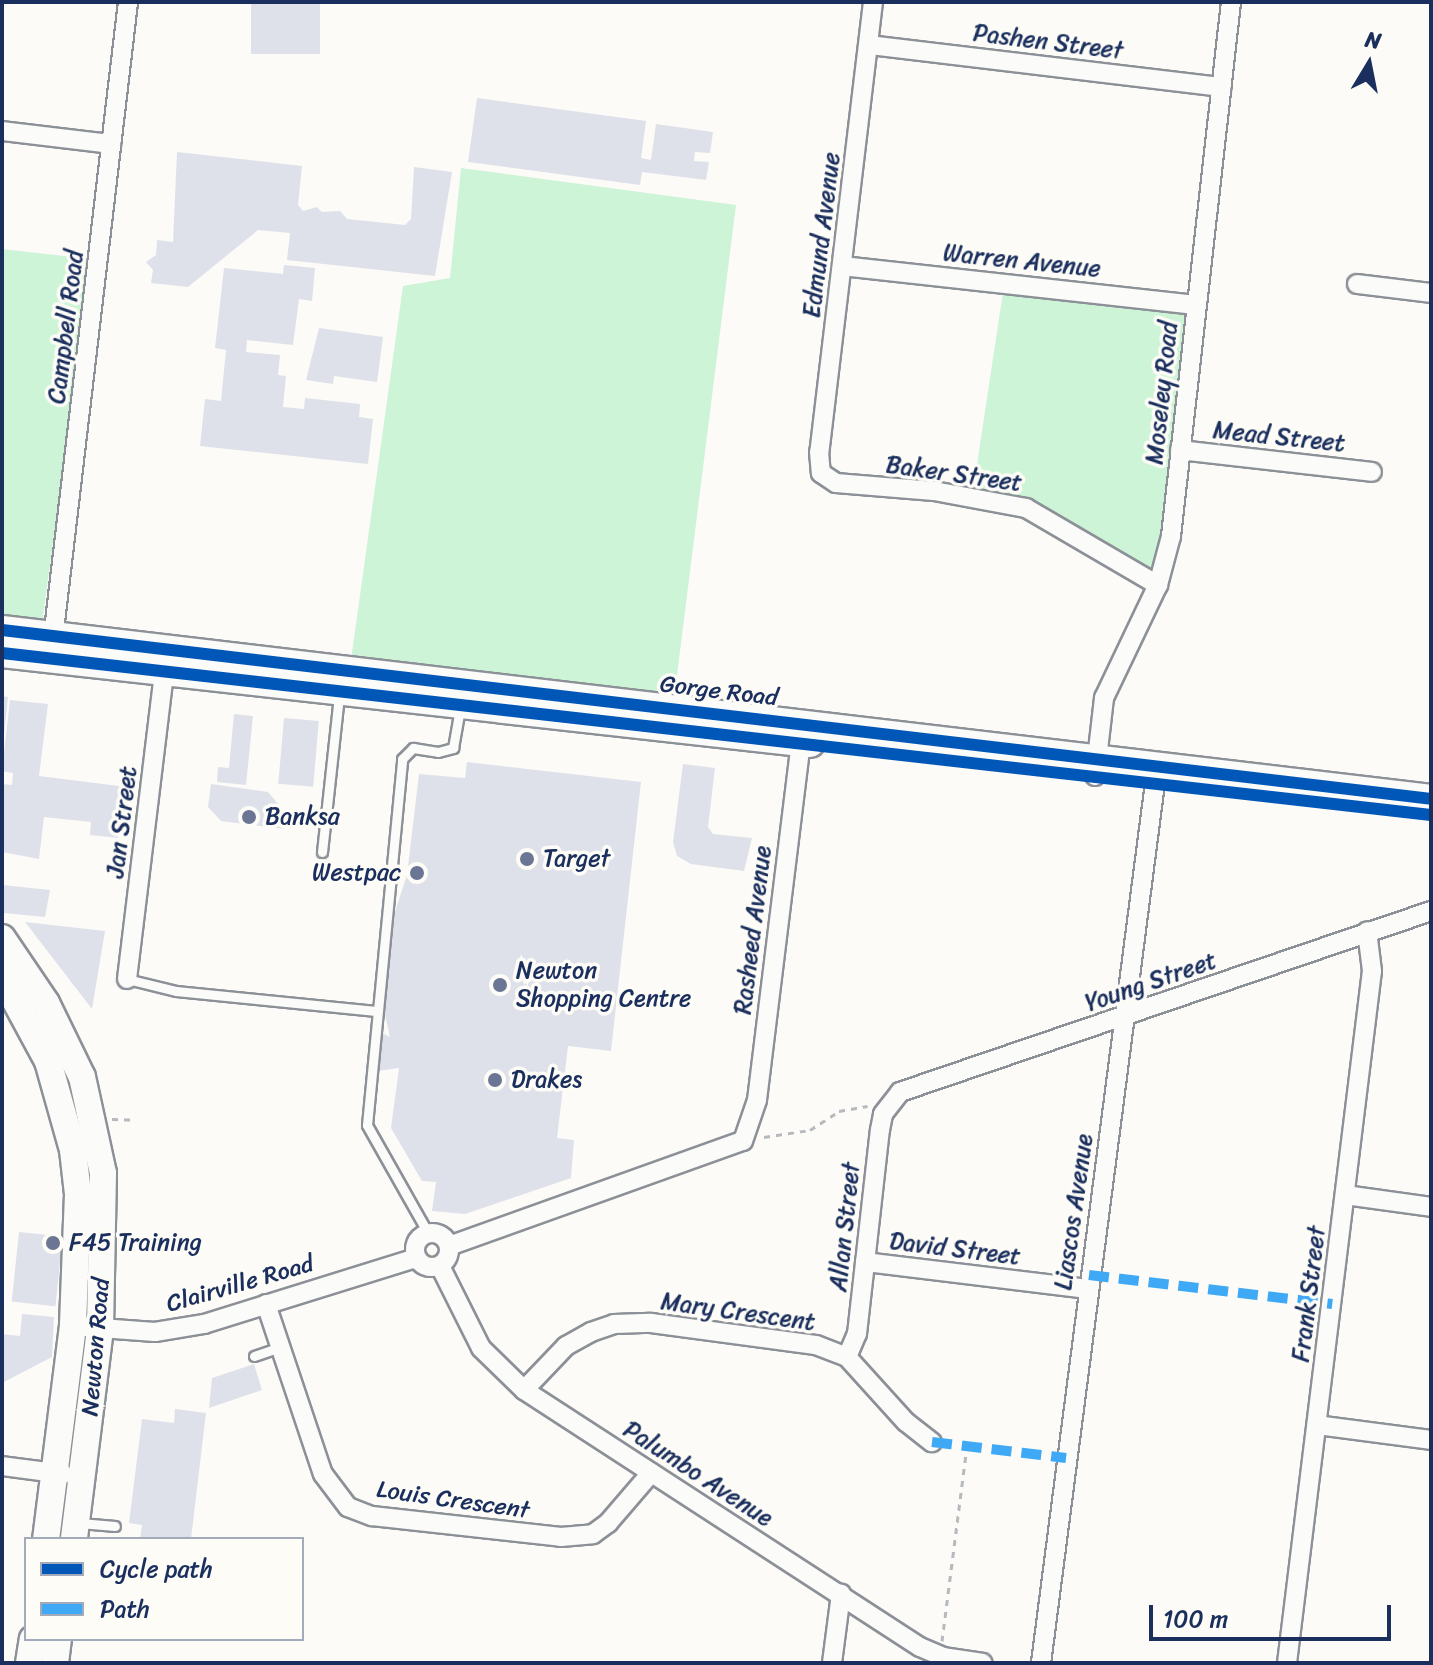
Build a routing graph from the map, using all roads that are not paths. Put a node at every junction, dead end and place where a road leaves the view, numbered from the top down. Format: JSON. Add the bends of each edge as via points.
{"nodes":[{"id":1,"x":128,"y":2,"type":"edge"},
{"id":2,"x":873,"y":2,"type":"edge"},
{"id":3,"x":1231,"y":2,"type":"edge"},
{"id":4,"x":869,"y":45,"type":"junction"},
{"id":5,"x":1222,"y":87,"type":"junction"},
{"id":6,"x":2,"y":131,"type":"edge"},
{"id":7,"x":111,"y":144,"type":"junction"},
{"id":8,"x":842,"y":266,"type":"junction"},
{"id":9,"x":1357,"y":284,"type":"dead end"},
{"id":10,"x":1431,"y":293,"type":"edge"},
{"id":11,"x":1196,"y":305,"type":"junction"},
{"id":12,"x":1180,"y":450,"type":"junction"},
{"id":13,"x":1372,"y":472,"type":"dead end"},
{"id":14,"x":821,"y":473,"type":"joint"},
{"id":15,"x":1158,"y":585,"type":"junction"},
{"id":16,"x":2,"y":630,"type":"edge"},
{"id":17,"x":52,"y":647,"type":"junction"},
{"id":18,"x":2,"y":653,"type":"edge"},
{"id":19,"x":166,"y":661,"type":"junction"},
{"id":20,"x":317,"y":667,"type":"junction"},
{"id":21,"x":480,"y":685,"type":"junction"},
{"id":22,"x":340,"y":692,"type":"junction"},
{"id":23,"x":460,"y":705,"type":"junction"},
{"id":24,"x":802,"y":733,"type":"junction"},
{"id":25,"x":1096,"y":768,"type":"junction"},
{"id":26,"x":1156,"y":775,"type":"junction"},
{"id":27,"x":1431,"y":799,"type":"edge"},
{"id":28,"x":1431,"y":815,"type":"edge"},
{"id":29,"x":322,"y":852,"type":"dead end"},
{"id":30,"x":1431,"y":911,"type":"edge"},
{"id":31,"x":1367,"y":931,"type":"junction"},
{"id":32,"x":2,"y":938,"type":"edge"},
{"id":33,"x":2,"y":976,"type":"edge"},
{"id":34,"x":127,"y":979,"type":"joint"},
{"id":35,"x":376,"y":1011,"type":"junction"},
{"id":36,"x":1126,"y":1017,"type":"junction"},
{"id":37,"x":890,"y":1102,"type":"joint"},
{"id":38,"x":1345,"y":1195,"type":"junction"},
{"id":39,"x":1431,"y":1207,"type":"edge"},
{"id":40,"x":428,"y":1233,"type":"junction"},
{"id":41,"x":449,"y":1246,"type":"junction"},
{"id":42,"x":416,"y":1258,"type":"junction"},
{"id":43,"x":865,"y":1262,"type":"junction"},
{"id":44,"x":440,"y":1266,"type":"junction"},
{"id":45,"x":1087,"y":1289,"type":"junction"},
{"id":46,"x":266,"y":1304,"type":"junction"},
{"id":47,"x":73,"y":1326,"type":"junction"},
{"id":48,"x":100,"y":1329,"type":"junction"},
{"id":49,"x":280,"y":1347,"type":"junction"},
{"id":50,"x":254,"y":1356,"type":"dead end"},
{"id":51,"x":847,"y":1357,"type":"junction"},
{"id":52,"x":524,"y":1390,"type":"junction"},
{"id":53,"x":1317,"y":1425,"type":"junction"},
{"id":54,"x":1431,"y":1440,"type":"edge"},
{"id":55,"x":932,"y":1442,"type":"dead end"},
{"id":56,"x":2,"y":1466,"type":"edge"},
{"id":57,"x":54,"y":1473,"type":"junction"},
{"id":58,"x":651,"y":1473,"type":"junction"},
{"id":59,"x":83,"y":1476,"type":"junction"},
{"id":60,"x":115,"y":1526,"type":"dead end"},
{"id":61,"x":75,"y":1531,"type":"edge"},
{"id":62,"x":46,"y":1537,"type":"edge"},
{"id":63,"x":841,"y":1594,"type":"junction"},
{"id":64,"x":33,"y":1641,"type":"edge"},
{"id":65,"x":58,"y":1641,"type":"edge"},
{"id":66,"x":29,"y":1663,"type":"edge"},
{"id":67,"x":55,"y":1663,"type":"edge"},
{"id":68,"x":832,"y":1663,"type":"edge"},
{"id":69,"x":983,"y":1663,"type":"edge"},
{"id":70,"x":1041,"y":1663,"type":"edge"},
{"id":71,"x":1287,"y":1663,"type":"edge"}],
"edges":[{"from":1,"to":7,"type":"street","name":"Campbell Road"},
{"from":2,"to":4,"type":"street","name":"Edmund Avenue"},
{"from":3,"to":5,"type":"street","name":"Moseley Road"},
{"from":4,"to":5,"type":"street","name":"Pashen Street"},
{"from":4,"to":8,"type":"street","name":"Edmund Avenue"},
{"from":5,"to":11,"type":"street","name":"Moseley Road"},
{"from":6,"to":7,"type":"street"},
{"from":7,"to":17,"type":"street","name":"Campbell Road"},
{"from":8,"to":11,"type":"street","name":"Warren Avenue"},
{"from":8,"to":14,"type":"street","name":"Edmund Avenue"},
{"from":9,"to":10,"type":"street"},
{"from":11,"to":12,"type":"street","name":"Moseley Road"},
{"from":12,"to":13,"type":"street","name":"Mead Street"},
{"from":12,"to":15,"type":"street","name":"Moseley Road","via":[[1171,536]]},
{"from":14,"to":15,"type":"street","name":"Baker Street","via":[[836,483],[934,491],[1026,508]]},
{"from":15,"to":25,"type":"street","name":"Moseley Road","via":[[1111,675]]},
{"from":16,"to":17,"type":"main road","name":"Gorge Road"},
{"from":17,"to":18,"type":"main road","name":"Gorge Road"},
{"from":17,"to":19,"type":"main road","name":"Gorge Road"},
{"from":19,"to":20,"type":"main road","name":"Gorge Road"},
{"from":19,"to":22,"type":"main road","name":"Gorge Road"},
{"from":19,"to":34,"type":"street","name":"Jan Street"},
{"from":20,"to":21,"type":"main road","name":"Gorge Road"},
{"from":20,"to":22,"type":"main road"},
{"from":21,"to":23,"type":"main road"},
{"from":21,"to":24,"type":"main road","name":"Gorge Road"},
{"from":22,"to":23,"type":"main road","name":"Gorge Road"},
{"from":22,"to":29,"type":"lane"},
{"from":23,"to":24,"type":"main road","name":"Gorge Road"},
{"from":23,"to":35,"type":"lane","via":[[453,748],[413,748],[402,759]]},
{"from":24,"to":25,"type":"main road","name":"Gorge Road"},
{"from":24,"to":41,"type":"street","name":"Rasheed Avenue","via":[[757,1100],[743,1141]]},
{"from":25,"to":26,"type":"main road","name":"Gorge Road"},
{"from":26,"to":27,"type":"main road","name":"Gorge Road"},
{"from":26,"to":28,"type":"main road","name":"Gorge Road"},
{"from":26,"to":36,"type":"street","name":"Liascos Avenue"},
{"from":30,"to":31,"type":"street","name":"Young Street"},
{"from":31,"to":36,"type":"street","name":"Young Street"},
{"from":31,"to":38,"type":"street","name":"Frank Street","via":[[1372,971]]},
{"from":32,"to":48,"type":"main road","name":"Newton Road","via":[[46,1003],[82,1077],[103,1173]]},
{"from":33,"to":47,"type":"main road","name":"Newton Road","via":[[48,1061],[73,1150],[79,1253]]},
{"from":34,"to":35,"type":"lane","via":[[176,991]]},
{"from":35,"to":40,"type":"lane","via":[[367,1125]]},
{"from":36,"to":37,"type":"street","name":"Young Street","via":[[910,1086]]},
{"from":36,"to":45,"type":"street","name":"Liascos Avenue"},
{"from":37,"to":43,"type":"street","name":"Allan Street","via":[[880,1130]]},
{"from":38,"to":39,"type":"street"},
{"from":38,"to":53,"type":"street","name":"Frank Street"},
{"from":40,"to":41,"type":"street","via":[[440,1235]]},
{"from":40,"to":42,"type":"street","via":[[417,1241]]},
{"from":41,"to":44,"type":"street"},
{"from":42,"to":44,"type":"street","via":[[429,1268]]},
{"from":42,"to":46,"type":"street","name":"Clairville Road"},
{"from":43,"to":45,"type":"street","name":"David Street"},
{"from":43,"to":51,"type":"street","name":"Allan Street","via":[[857,1334]]},
{"from":44,"to":52,"type":"street","name":"Palumbo Avenue","via":[[481,1348]]},
{"from":45,"to":70,"type":"street","name":"Liascos Avenue"},
{"from":46,"to":48,"type":"street","name":"Clairville Road","via":[[177,1329]]},
{"from":46,"to":49,"type":"street","name":"Louis Crescent"},
{"from":47,"to":48,"type":"street","name":"Clairville Road"},
{"from":47,"to":57,"type":"main road","name":"Newton Road"},
{"from":48,"to":59,"type":"main road","name":"Newton Road"},
{"from":49,"to":50,"type":"lane"},
{"from":49,"to":58,"type":"street","name":"Louis Crescent","via":[[323,1474],[348,1507],[372,1516],[549,1537],[593,1534],[619,1513]]},
{"from":51,"to":52,"type":"street","name":"Mary Crescent","via":[[816,1345],[651,1323],[614,1324],[566,1346]]},
{"from":51,"to":55,"type":"street","name":"Mary Crescent","via":[[906,1422]]},
{"from":52,"to":58,"type":"street","name":"Palumbo Avenue"},
{"from":53,"to":54,"type":"street"},
{"from":53,"to":71,"type":"street","name":"Frank Street"},
{"from":56,"to":57,"type":"street"},
{"from":57,"to":59,"type":"street"},
{"from":57,"to":62,"type":"main road","name":"Newton Road"},
{"from":58,"to":63,"type":"street","name":"Palumbo Avenue"},
{"from":59,"to":61,"type":"main road","name":"Newton Road"},
{"from":60,"to":61,"type":"lane"},
{"from":63,"to":68,"type":"street"},
{"from":63,"to":69,"type":"street","name":"Palumbo Avenue","via":[[920,1647],[943,1657]]},
{"from":64,"to":66,"type":"main road"},
{"from":65,"to":67,"type":"main road"}]}
